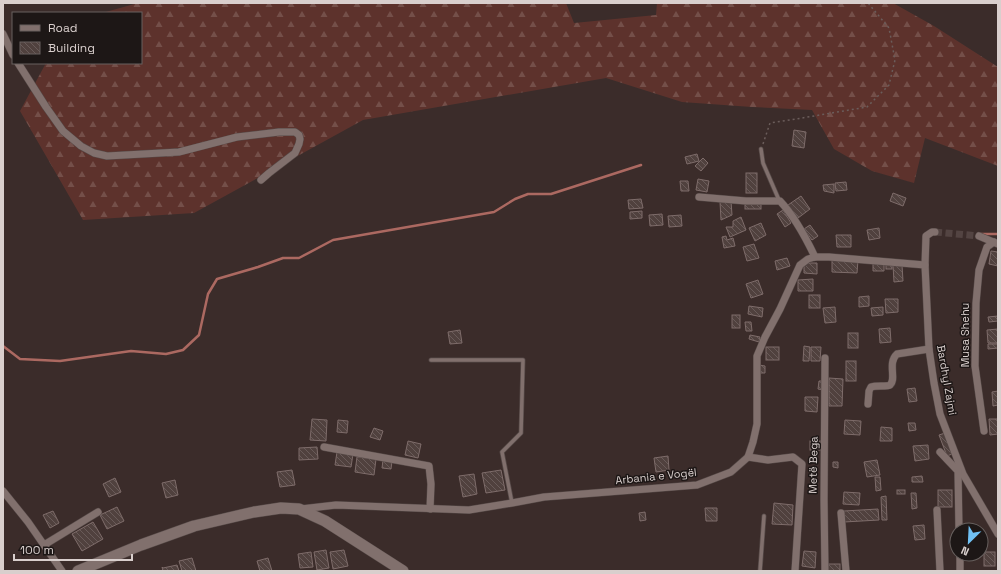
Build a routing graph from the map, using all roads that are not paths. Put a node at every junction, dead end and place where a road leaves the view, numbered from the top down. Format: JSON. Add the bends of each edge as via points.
{"nodes":[{"id":1,"x":3,"y":34,"type":"edge"},
{"id":2,"x":12,"y":53,"type":"edge"},
{"id":3,"x":19,"y":64,"type":"edge"},
{"id":4,"x":760,"y":149,"type":"road end"},
{"id":5,"x":261,"y":180,"type":"dead end"},
{"id":6,"x":699,"y":197,"type":"dead end"},
{"id":7,"x":780,"y":201,"type":"junction"},
{"id":8,"x":935,"y":232,"type":"dead end"},
{"id":9,"x":979,"y":236,"type":"tunnel mouth"},
{"id":10,"x":996,"y":243,"type":"edge"},
{"id":11,"x":815,"y":257,"type":"junction"},
{"id":12,"x":925,"y":265,"type":"junction"},
{"id":13,"x":929,"y":349,"type":"junction"},
{"id":14,"x":826,"y":358,"type":"dead end"},
{"id":15,"x":431,"y":360,"type":"dead end"},
{"id":16,"x":868,"y":404,"type":"dead end"},
{"id":17,"x":984,"y":431,"type":"dead end"},
{"id":18,"x":324,"y":447,"type":"dead end"},
{"id":19,"x":940,"y":452,"type":"dead end"},
{"id":20,"x":748,"y":457,"type":"junction"},
{"id":21,"x":3,"y":491,"type":"edge"},
{"id":22,"x":512,"y":503,"type":"junction"},
{"id":23,"x":299,"y":509,"type":"junction"},
{"id":24,"x":430,"y":509,"type":"junction"},
{"id":25,"x":937,"y":510,"type":"dead end"},
{"id":26,"x":98,"y":512,"type":"dead end"},
{"id":27,"x":841,"y":513,"type":"dead end"},
{"id":28,"x":764,"y":516,"type":"dead end"},
{"id":29,"x":959,"y":522,"type":"edge"},
{"id":30,"x":998,"y":534,"type":"edge"},
{"id":31,"x":44,"y":545,"type":"junction"},
{"id":32,"x":83,"y":570,"type":"edge"},
{"id":33,"x":62,"y":571,"type":"edge"},
{"id":34,"x":403,"y":571,"type":"edge"},
{"id":35,"x":760,"y":571,"type":"edge"},
{"id":36,"x":795,"y":571,"type":"edge"},
{"id":37,"x":825,"y":571,"type":"edge"},
{"id":38,"x":846,"y":571,"type":"edge"},
{"id":39,"x":940,"y":571,"type":"edge"}],
"edges":[{"from":1,"to":2,"type":"street"},
{"from":3,"to":5,"type":"street","via":[[63,131],[94,153],[107,156],[179,152],[237,137],[279,132],[295,132],[299,135],[295,153]]},
{"from":4,"to":7,"type":"lane"},
{"from":6,"to":7,"type":"street"},
{"from":7,"to":11,"type":"street","via":[[787,208]]},
{"from":8,"to":12,"type":"street","via":[[926,236]]},
{"from":9,"to":10,"type":"street"},
{"from":10,"to":17,"type":"street","name":"Musa Shehu","via":[[987,247],[979,270],[976,303],[975,366]]},
{"from":11,"to":12,"type":"street","via":[[829,256]]},
{"from":11,"to":20,"type":"street","via":[[800,265],[757,356],[757,424]]},
{"from":12,"to":13,"type":"street","name":"Bardhyl Zajmi"},
{"from":13,"to":16,"type":"street","via":[[896,354],[892,362],[890,385],[871,387]]},
{"from":13,"to":30,"type":"street","name":"Bardhyl Zajmi","via":[[940,414],[963,474]]},
{"from":14,"to":37,"type":"street","name":"Metë Bega"},
{"from":15,"to":22,"type":"lane","via":[[523,360],[521,433],[502,452]]},
{"from":18,"to":24,"type":"street","via":[[429,466],[432,484]]},
{"from":19,"to":29,"type":"street","via":[[958,471]]},
{"from":20,"to":22,"type":"street","name":"Arbania e Vogël","via":[[731,472],[697,485],[544,497]]},
{"from":20,"to":36,"type":"street","via":[[768,460],[793,457],[802,464]]},
{"from":21,"to":31,"type":"street"},
{"from":22,"to":24,"type":"street","name":"Arbania e Vogël","via":[[469,510]]},
{"from":23,"to":24,"type":"street","name":"Arbania e Vogël","via":[[336,505]]},
{"from":23,"to":32,"type":"street","via":[[281,508],[254,512],[194,526]]},
{"from":23,"to":34,"type":"street","via":[[325,521]]},
{"from":25,"to":39,"type":"street"},
{"from":26,"to":31,"type":"street"},
{"from":27,"to":38,"type":"street"},
{"from":28,"to":35,"type":"lane"},
{"from":31,"to":33,"type":"street"}]}
